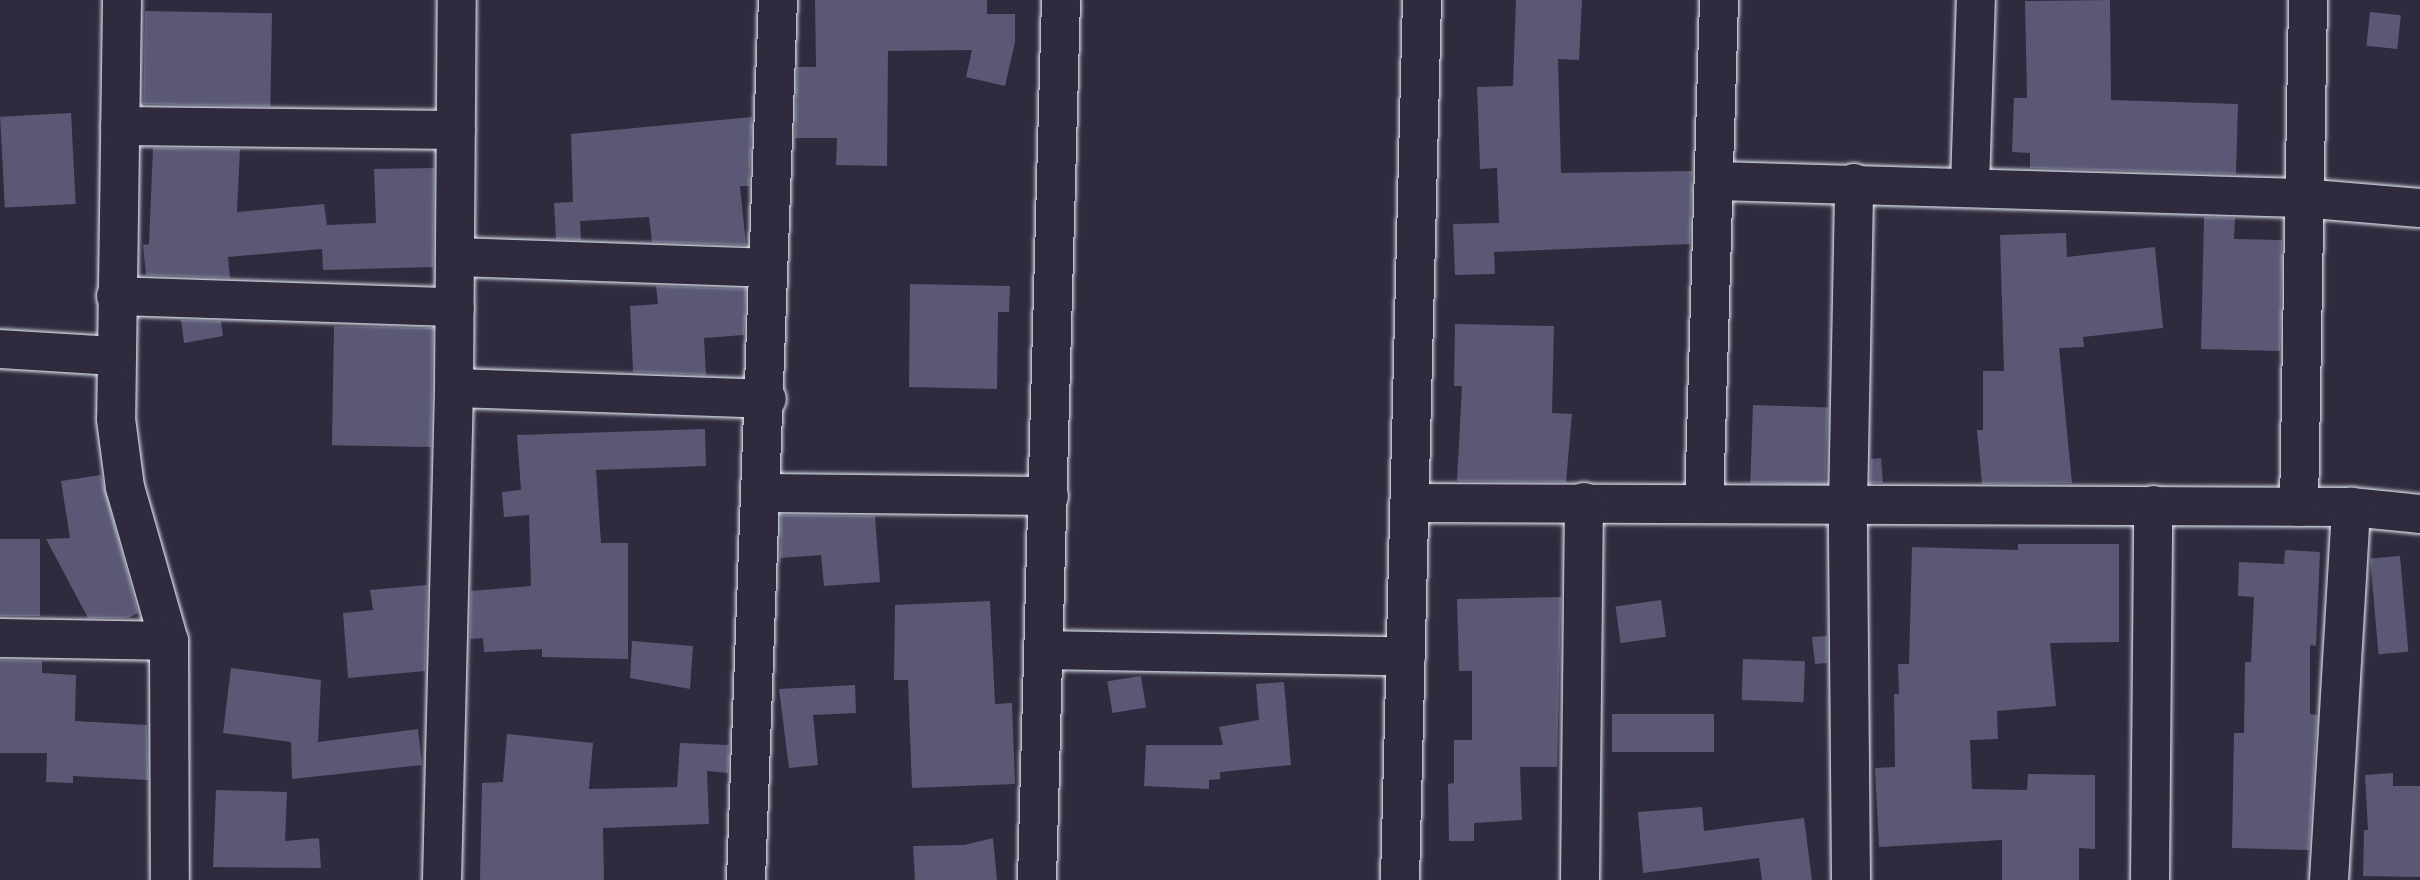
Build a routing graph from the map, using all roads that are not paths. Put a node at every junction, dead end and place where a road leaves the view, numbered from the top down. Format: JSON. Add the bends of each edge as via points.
{"nodes":[{"id":1,"x":122,"y":0,"type":"edge"},
{"id":2,"x":457,"y":0,"type":"edge"},
{"id":3,"x":778,"y":0,"type":"edge"},
{"id":4,"x":1061,"y":0,"type":"edge"},
{"id":5,"x":1422,"y":0,"type":"edge"},
{"id":6,"x":1719,"y":0,"type":"edge"},
{"id":7,"x":1976,"y":0,"type":"edge"},
{"id":8,"x":2308,"y":0,"type":"edge"},
{"id":9,"x":120,"y":127,"type":"junction"},
{"id":10,"x":456,"y":130,"type":"junction"},
{"id":11,"x":1717,"y":181,"type":"junction"},
{"id":12,"x":1854,"y":183,"type":"junction"},
{"id":13,"x":1970,"y":186,"type":"junction"},
{"id":14,"x":2301,"y":198,"type":"junction"},
{"id":15,"x":2420,"y":208,"type":"edge"},
{"id":16,"x":455,"y":257,"type":"junction"},
{"id":17,"x":768,"y":268,"type":"junction"},
{"id":18,"x":116,"y":296,"type":"junction"},
{"id":19,"x":455,"y":307,"type":"junction"},
{"id":20,"x":0,"y":349,"type":"edge"},
{"id":21,"x":115,"y":356,"type":"junction"},
{"id":22,"x":454,"y":388,"type":"junction"},
{"id":23,"x":767,"y":398,"type":"junction"},
{"id":24,"x":763,"y":492,"type":"junction"},
{"id":25,"x":1049,"y":496,"type":"junction"},
{"id":26,"x":1584,"y":502,"type":"junction"},
{"id":27,"x":1410,"y":503,"type":"junction"},
{"id":28,"x":1704,"y":503,"type":"junction"},
{"id":29,"x":2153,"y":505,"type":"junction"},
{"id":30,"x":1848,"y":506,"type":"junction"},
{"id":31,"x":2299,"y":507,"type":"junction"},
{"id":32,"x":2351,"y":507,"type":"junction"},
{"id":33,"x":2420,"y":514,"type":"edge"},
{"id":34,"x":0,"y":638,"type":"edge"},
{"id":35,"x":169,"y":641,"type":"junction"},
{"id":36,"x":1045,"y":650,"type":"junction"},
{"id":37,"x":1406,"y":656,"type":"junction"},
{"id":38,"x":170,"y":880,"type":"edge"},
{"id":39,"x":442,"y":880,"type":"edge"},
{"id":40,"x":746,"y":880,"type":"edge"},
{"id":41,"x":1037,"y":880,"type":"edge"},
{"id":42,"x":1400,"y":880,"type":"edge"},
{"id":43,"x":1580,"y":880,"type":"edge"},
{"id":44,"x":1851,"y":880,"type":"edge"},
{"id":45,"x":2150,"y":880,"type":"edge"},
{"id":46,"x":2329,"y":880,"type":"edge"}],
"edges":[{"from":1,"to":9,"type":"street"},
{"from":2,"to":10,"type":"street"},
{"from":3,"to":17,"type":"street"},
{"from":4,"to":25,"type":"street"},
{"from":5,"to":27,"type":"street"},
{"from":6,"to":11,"type":"street"},
{"from":7,"to":13,"type":"street"},
{"from":8,"to":14,"type":"street"},
{"from":9,"to":10,"type":"street"},
{"from":9,"to":18,"type":"street"},
{"from":10,"to":16,"type":"street"},
{"from":11,"to":12,"type":"street"},
{"from":11,"to":28,"type":"street"},
{"from":12,"to":13,"type":"street"},
{"from":12,"to":30,"type":"street"},
{"from":13,"to":14,"type":"street"},
{"from":14,"to":15,"type":"street"},
{"from":14,"to":31,"type":"street"},
{"from":16,"to":17,"type":"street"},
{"from":16,"to":19,"type":"street"},
{"from":17,"to":23,"type":"street"},
{"from":18,"to":19,"type":"street"},
{"from":18,"to":21,"type":"street"},
{"from":19,"to":22,"type":"street"},
{"from":20,"to":21,"type":"street"},
{"from":21,"to":35,"type":"street","via":[[121,464]]},
{"from":22,"to":23,"type":"street"},
{"from":22,"to":39,"type":"street"},
{"from":23,"to":24,"type":"street"},
{"from":24,"to":25,"type":"street"},
{"from":24,"to":40,"type":"street"},
{"from":25,"to":36,"type":"street"},
{"from":26,"to":27,"type":"street"},
{"from":26,"to":28,"type":"street"},
{"from":26,"to":43,"type":"street"},
{"from":27,"to":37,"type":"street"},
{"from":28,"to":30,"type":"street"},
{"from":29,"to":30,"type":"street"},
{"from":29,"to":31,"type":"street"},
{"from":29,"to":45,"type":"street"},
{"from":30,"to":44,"type":"street"},
{"from":31,"to":32,"type":"street"},
{"from":32,"to":33,"type":"street"},
{"from":32,"to":46,"type":"street"},
{"from":34,"to":35,"type":"street"},
{"from":35,"to":38,"type":"street"},
{"from":36,"to":37,"type":"street"},
{"from":36,"to":41,"type":"street"},
{"from":37,"to":42,"type":"street"}]}
